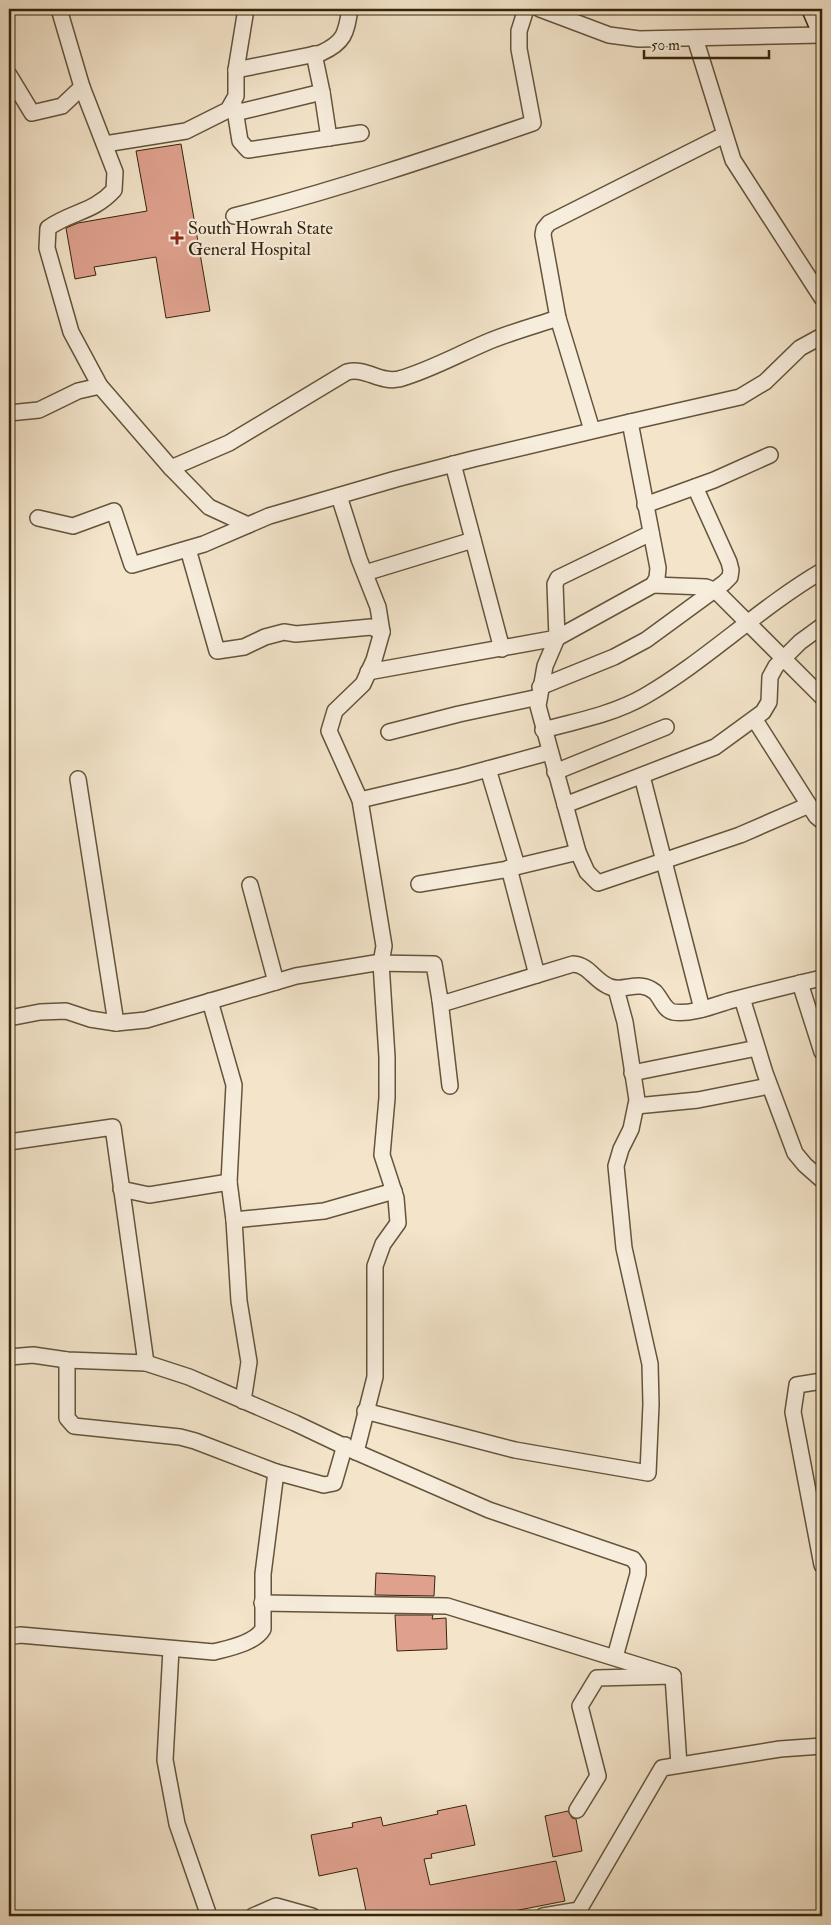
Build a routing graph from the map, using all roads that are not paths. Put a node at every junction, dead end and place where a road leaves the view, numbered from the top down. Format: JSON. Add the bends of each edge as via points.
{"nodes":[{"id":1,"x":58,"y":9,"type":"edge"},
{"id":2,"x":246,"y":9,"type":"edge"},
{"id":3,"x":350,"y":9,"type":"edge"},
{"id":4,"x":526,"y":9,"type":"edge"},
{"id":5,"x":540,"y":9,"type":"edge"},
{"id":6,"x":813,"y":9,"type":"edge"},
{"id":7,"x":567,"y":15,"type":"edge"},
{"id":8,"x":822,"y":30,"type":"edge"},
{"id":9,"x":822,"y":35,"type":"edge"},
{"id":10,"x":695,"y":38,"type":"junction"},
{"id":11,"x":314,"y":54,"type":"junction"},
{"id":12,"x":236,"y":70,"type":"junction"},
{"id":13,"x":9,"y":75,"type":"edge"},
{"id":14,"x":82,"y":87,"type":"junction"},
{"id":15,"x":322,"y":92,"type":"junction"},
{"id":16,"x":234,"y":109,"type":"junction"},
{"id":17,"x":361,"y":133,"type":"dead end"},
{"id":18,"x":724,"y":135,"type":"junction"},
{"id":19,"x":329,"y":138,"type":"junction"},
{"id":20,"x":105,"y":144,"type":"junction"},
{"id":21,"x":234,"y":216,"type":"dead end"},
{"id":22,"x":822,"y":298,"type":"edge"},
{"id":23,"x":558,"y":318,"type":"junction"},
{"id":24,"x":822,"y":336,"type":"edge"},
{"id":25,"x":100,"y":386,"type":"junction"},
{"id":26,"x":9,"y":413,"type":"edge"},
{"id":27,"x":630,"y":422,"type":"junction"},
{"id":28,"x":592,"y":430,"type":"junction"},
{"id":29,"x":770,"y":456,"type":"dead end"},
{"id":30,"x":452,"y":464,"type":"junction"},
{"id":31,"x":171,"y":468,"type":"junction"},
{"id":32,"x":696,"y":487,"type":"junction"},
{"id":33,"x":339,"y":496,"type":"junction"},
{"id":34,"x":646,"y":505,"type":"junction"},
{"id":35,"x":38,"y":518,"type":"dead end"},
{"id":36,"x":248,"y":525,"type":"junction"},
{"id":37,"x":650,"y":533,"type":"junction"},
{"id":38,"x":473,"y":540,"type":"junction"},
{"id":39,"x":188,"y":549,"type":"junction"},
{"id":40,"x":822,"y":571,"type":"edge"},
{"id":41,"x":365,"y":573,"type":"junction"},
{"id":42,"x":653,"y":585,"type":"junction"},
{"id":43,"x":716,"y":591,"type":"junction"},
{"id":44,"x":748,"y":621,"type":"junction"},
{"id":45,"x":822,"y":626,"type":"edge"},
{"id":46,"x":382,"y":632,"type":"junction"},
{"id":47,"x":557,"y":638,"type":"junction"},
{"id":48,"x":502,"y":649,"type":"junction"},
{"id":49,"x":784,"y":656,"type":"junction"},
{"id":50,"x":368,"y":672,"type":"junction"},
{"id":51,"x":540,"y":692,"type":"junction"},
{"id":52,"x":822,"y":697,"type":"edge"},
{"id":53,"x":755,"y":720,"type":"junction"},
{"id":54,"x":666,"y":727,"type":"dead end"},
{"id":55,"x":543,"y":730,"type":"junction"},
{"id":56,"x":389,"y":732,"type":"dead end"},
{"id":57,"x":550,"y":752,"type":"junction"},
{"id":58,"x":488,"y":769,"type":"junction"},
{"id":59,"x":555,"y":772,"type":"junction"},
{"id":60,"x":642,"y":776,"type":"junction"},
{"id":61,"x":78,"y":779,"type":"dead end"},
{"id":62,"x":360,"y":800,"type":"junction"},
{"id":63,"x":565,"y":805,"type":"junction"},
{"id":64,"x":810,"y":805,"type":"junction"},
{"id":65,"x":822,"y":821,"type":"edge"},
{"id":66,"x":578,"y":852,"type":"junction"},
{"id":67,"x":665,"y":862,"type":"junction"},
{"id":68,"x":513,"y":867,"type":"junction"},
{"id":69,"x":419,"y":884,"type":"dead end"},
{"id":70,"x":250,"y":886,"type":"dead end"},
{"id":71,"x":381,"y":963,"type":"junction"},
{"id":72,"x":537,"y":975,"type":"junction"},
{"id":73,"x":822,"y":978,"type":"edge"},
{"id":74,"x":276,"y":982,"type":"junction"},
{"id":75,"x":800,"y":983,"type":"junction"},
{"id":76,"x":616,"y":989,"type":"junction"},
{"id":77,"x":742,"y":998,"type":"junction"},
{"id":78,"x":440,"y":1000,"type":"junction"},
{"id":79,"x":210,"y":1001,"type":"junction"},
{"id":80,"x":702,"y":1009,"type":"junction"},
{"id":81,"x":9,"y":1018,"type":"edge"},
{"id":82,"x":116,"y":1023,"type":"junction"},
{"id":83,"x":757,"y":1048,"type":"junction"},
{"id":84,"x":822,"y":1052,"type":"edge"},
{"id":85,"x":632,"y":1073,"type":"junction"},
{"id":86,"x":450,"y":1086,"type":"dead end"},
{"id":87,"x":770,"y":1086,"type":"junction"},
{"id":88,"x":636,"y":1106,"type":"junction"},
{"id":89,"x":9,"y":1142,"type":"edge"},
{"id":90,"x":822,"y":1180,"type":"edge"},
{"id":91,"x":229,"y":1182,"type":"junction"},
{"id":92,"x":121,"y":1189,"type":"junction"},
{"id":93,"x":394,"y":1191,"type":"junction"},
{"id":94,"x":234,"y":1220,"type":"junction"},
{"id":95,"x":9,"y":1357,"type":"edge"},
{"id":96,"x":67,"y":1360,"type":"junction"},
{"id":97,"x":146,"y":1363,"type":"junction"},
{"id":98,"x":822,"y":1381,"type":"edge"},
{"id":99,"x":243,"y":1402,"type":"junction"},
{"id":100,"x":365,"y":1411,"type":"junction"},
{"id":101,"x":350,"y":1448,"type":"junction"},
{"id":102,"x":276,"y":1472,"type":"junction"},
{"id":103,"x":822,"y":1565,"type":"edge"},
{"id":104,"x":262,"y":1603,"type":"junction"},
{"id":105,"x":9,"y":1637,"type":"edge"},
{"id":106,"x":171,"y":1649,"type":"junction"},
{"id":107,"x":615,"y":1657,"type":"junction"},
{"id":108,"x":673,"y":1676,"type":"junction"},
{"id":109,"x":822,"y":1746,"type":"edge"},
{"id":110,"x":679,"y":1765,"type":"junction"},
{"id":111,"x":577,"y":1810,"type":"dead end"},
{"id":112,"x":581,"y":1913,"type":"edge"},
{"id":113,"x":209,"y":1916,"type":"edge"},
{"id":114,"x":252,"y":1916,"type":"edge"},
{"id":115,"x":312,"y":1916,"type":"edge"},
{"id":116,"x":543,"y":1916,"type":"edge"}],
"edges":[{"from":1,"to":14,"type":"street"},
{"from":2,"to":12,"type":"street"},
{"from":3,"to":11,"type":"street","via":[[344,37],[331,48]]},
{"from":4,"to":21,"type":"street","via":[[519,31],[519,50],[534,122],[392,172]]},
{"from":5,"to":7,"type":"street"},
{"from":6,"to":8,"type":"street"},
{"from":7,"to":10,"type":"street","via":[[617,36]]},
{"from":9,"to":10,"type":"street"},
{"from":10,"to":18,"type":"street"},
{"from":11,"to":12,"type":"street"},
{"from":11,"to":15,"type":"street"},
{"from":12,"to":16,"type":"street"},
{"from":13,"to":14,"type":"street","via":[[32,113],[62,106]]},
{"from":14,"to":20,"type":"street"},
{"from":15,"to":16,"type":"street"},
{"from":15,"to":19,"type":"street"},
{"from":16,"to":19,"type":"street","via":[[240,141],[248,150]]},
{"from":16,"to":20,"type":"street","via":[[186,131]]},
{"from":17,"to":19,"type":"street"},
{"from":18,"to":22,"type":"street","via":[[733,160]]},
{"from":18,"to":23,"type":"street","via":[[544,229]]},
{"from":20,"to":25,"type":"street","via":[[115,172],[114,190],[102,204],[59,220],[48,228],[47,248],[71,332]]},
{"from":23,"to":28,"type":"street"},
{"from":23,"to":31,"type":"street","via":[[400,378],[382,379],[357,370],[347,372],[229,443]]},
{"from":24,"to":27,"type":"street","via":[[800,348],[764,382],[740,397]]},
{"from":25,"to":26,"type":"street","via":[[78,391],[39,410]]},
{"from":25,"to":31,"type":"street"},
{"from":27,"to":28,"type":"street"},
{"from":27,"to":34,"type":"street"},
{"from":28,"to":30,"type":"street"},
{"from":29,"to":32,"type":"street"},
{"from":30,"to":33,"type":"street"},
{"from":30,"to":38,"type":"street"},
{"from":31,"to":36,"type":"street","via":[[209,507]]},
{"from":32,"to":34,"type":"street"},
{"from":32,"to":43,"type":"street","via":[[731,570],[730,577]]},
{"from":33,"to":36,"type":"street"},
{"from":33,"to":41,"type":"street"},
{"from":34,"to":37,"type":"street"},
{"from":35,"to":39,"type":"street","via":[[73,526],[114,511],[132,565]]},
{"from":36,"to":39,"type":"street"},
{"from":37,"to":42,"type":"street","via":[[658,568]]},
{"from":37,"to":47,"type":"street","via":[[558,578],[555,584]]},
{"from":38,"to":41,"type":"street"},
{"from":38,"to":48,"type":"street"},
{"from":39,"to":46,"type":"street","via":[[217,652],[244,647],[284,632],[296,634],[371,627]]},
{"from":40,"to":44,"type":"street"},
{"from":41,"to":46,"type":"street","via":[[378,607]]},
{"from":42,"to":43,"type":"street","via":[[706,587]]},
{"from":42,"to":47,"type":"street"},
{"from":43,"to":44,"type":"street"},
{"from":43,"to":51,"type":"street","via":[[646,640]]},
{"from":44,"to":49,"type":"street"},
{"from":44,"to":55,"type":"street","via":[[644,697],[605,713]]},
{"from":45,"to":49,"type":"street"},
{"from":46,"to":50,"type":"street"},
{"from":47,"to":48,"type":"street"},
{"from":47,"to":51,"type":"street"},
{"from":48,"to":50,"type":"street"},
{"from":49,"to":52,"type":"street"},
{"from":49,"to":53,"type":"street","via":[[770,677],[769,702]]},
{"from":50,"to":62,"type":"street","via":[[362,684],[335,711],[328,731]]},
{"from":51,"to":55,"type":"street","via":[[538,706]]},
{"from":51,"to":56,"type":"street"},
{"from":53,"to":60,"type":"street","via":[[715,747]]},
{"from":53,"to":64,"type":"street"},
{"from":54,"to":59,"type":"street"},
{"from":55,"to":57,"type":"street"},
{"from":57,"to":58,"type":"street"},
{"from":57,"to":59,"type":"street"},
{"from":58,"to":62,"type":"street"},
{"from":58,"to":68,"type":"street"},
{"from":59,"to":63,"type":"street"},
{"from":60,"to":63,"type":"street"},
{"from":60,"to":67,"type":"street"},
{"from":61,"to":82,"type":"street"},
{"from":62,"to":71,"type":"street","via":[[384,946]]},
{"from":63,"to":66,"type":"street"},
{"from":64,"to":65,"type":"street"},
{"from":64,"to":67,"type":"street"},
{"from":66,"to":67,"type":"street","via":[[587,872],[598,883]]},
{"from":66,"to":68,"type":"street"},
{"from":67,"to":80,"type":"street"},
{"from":68,"to":69,"type":"street"},
{"from":68,"to":72,"type":"street"},
{"from":70,"to":74,"type":"street"},
{"from":71,"to":74,"type":"street"},
{"from":71,"to":78,"type":"street","via":[[434,964]]},
{"from":71,"to":93,"type":"street","via":[[387,1057],[382,1155]]},
{"from":72,"to":76,"type":"street","via":[[574,964],[582,965],[608,987]]},
{"from":72,"to":78,"type":"street","via":[[448,1002]]},
{"from":73,"to":75,"type":"street"},
{"from":74,"to":79,"type":"street"},
{"from":75,"to":77,"type":"street"},
{"from":75,"to":84,"type":"street"},
{"from":76,"to":80,"type":"street","via":[[636,985],[649,988],[668,1010],[674,1012]]},
{"from":76,"to":85,"type":"street","via":[[625,1022]]},
{"from":77,"to":80,"type":"street"},
{"from":77,"to":83,"type":"street"},
{"from":78,"to":86,"type":"street"},
{"from":79,"to":82,"type":"street","via":[[146,1020]]},
{"from":79,"to":91,"type":"street","via":[[234,1085]]},
{"from":81,"to":82,"type":"street","via":[[66,1011]]},
{"from":83,"to":85,"type":"street"},
{"from":83,"to":87,"type":"street"},
{"from":85,"to":88,"type":"street"},
{"from":87,"to":88,"type":"street","via":[[698,1100]]},
{"from":87,"to":90,"type":"street","via":[[795,1153]]},
{"from":88,"to":100,"type":"street","via":[[631,1129],[616,1166],[624,1248],[650,1364],[648,1473],[515,1450]]},
{"from":89,"to":92,"type":"street","via":[[113,1127]]},
{"from":91,"to":92,"type":"street","via":[[149,1195]]},
{"from":91,"to":94,"type":"street"},
{"from":92,"to":97,"type":"street"},
{"from":93,"to":94,"type":"street","via":[[324,1211]]},
{"from":93,"to":100,"type":"street","via":[[398,1223],[383,1244],[375,1266],[375,1377]]},
{"from":94,"to":99,"type":"street","via":[[239,1301],[249,1362]]},
{"from":95,"to":96,"type":"street","via":[[33,1355]]},
{"from":96,"to":97,"type":"street"},
{"from":96,"to":102,"type":"street","via":[[67,1418],[74,1426],[180,1437]]},
{"from":97,"to":99,"type":"street"},
{"from":98,"to":103,"type":"street","via":[[797,1385],[793,1412]]},
{"from":99,"to":101,"type":"street"},
{"from":100,"to":101,"type":"street"},
{"from":101,"to":102,"type":"street","via":[[334,1484],[324,1485]]},
{"from":101,"to":107,"type":"street","via":[[505,1516],[633,1559],[638,1566],[638,1574]]},
{"from":102,"to":104,"type":"street"},
{"from":104,"to":106,"type":"street","via":[[263,1629],[260,1634],[214,1652]]},
{"from":104,"to":107,"type":"street","via":[[447,1606]]},
{"from":105,"to":106,"type":"street","via":[[20,1635]]},
{"from":106,"to":113,"type":"street","via":[[165,1760],[177,1824]]},
{"from":107,"to":108,"type":"street"},
{"from":108,"to":110,"type":"street"},
{"from":108,"to":111,"type":"street","via":[[597,1678],[580,1706],[598,1776]]},
{"from":109,"to":110,"type":"street","via":[[780,1749]]},
{"from":110,"to":112,"type":"street","via":[[662,1768]]},
{"from":112,"to":116,"type":"street"},
{"from":114,"to":115,"type":"street","via":[[276,1906]]}]}
